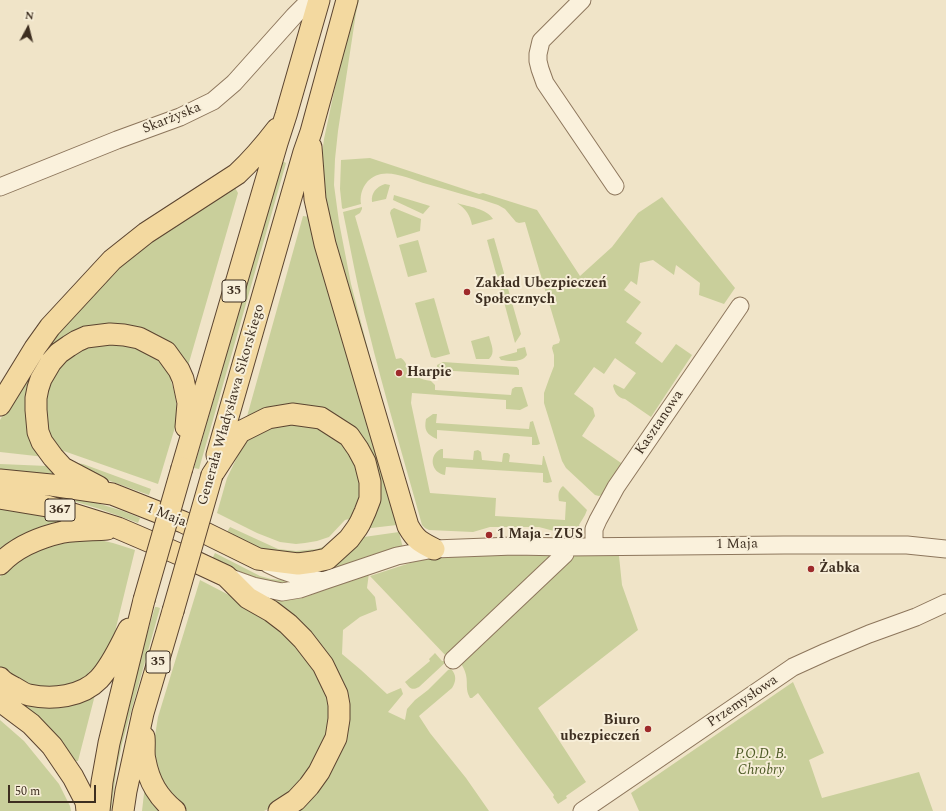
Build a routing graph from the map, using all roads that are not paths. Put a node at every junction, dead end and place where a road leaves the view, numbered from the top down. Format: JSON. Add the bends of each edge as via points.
{"nodes":[{"id":1,"x":310,"y":0,"type":"edge"},
{"id":2,"x":319,"y":0,"type":"edge"},
{"id":3,"x":347,"y":0,"type":"edge"},
{"id":4,"x":582,"y":0,"type":"edge"},
{"id":5,"x":286,"y":115,"type":"junction"},
{"id":6,"x":311,"y":132,"type":"junction"},
{"id":7,"x":277,"y":143,"type":"junction"},
{"id":8,"x":304,"y":152,"type":"junction"},
{"id":9,"x":615,"y":186,"type":"dead end"},
{"id":10,"x":0,"y":187,"type":"edge"},
{"id":11,"x":740,"y":306,"type":"dead end"},
{"id":12,"x":0,"y":405,"type":"edge"},
{"id":13,"x":182,"y":468,"type":"junction"},
{"id":14,"x":212,"y":475,"type":"junction"},
{"id":15,"x":0,"y":480,"type":"edge"},
{"id":16,"x":112,"y":494,"type":"junction"},
{"id":17,"x":0,"y":498,"type":"edge"},
{"id":18,"x":118,"y":528,"type":"junction"},
{"id":19,"x":946,"y":539,"type":"edge"},
{"id":20,"x":908,"y":545,"type":"junction"},
{"id":21,"x":594,"y":546,"type":"junction"},
{"id":22,"x":566,"y":547,"type":"junction"},
{"id":23,"x":434,"y":549,"type":"junction"},
{"id":24,"x":946,"y":549,"type":"edge"},
{"id":25,"x":258,"y":559,"type":"junction"},
{"id":26,"x":0,"y":564,"type":"edge"},
{"id":27,"x":226,"y":576,"type":"junction"},
{"id":28,"x":323,"y":581,"type":"junction"},
{"id":29,"x":144,"y":600,"type":"junction"},
{"id":30,"x":946,"y":603,"type":"edge"},
{"id":31,"x":946,"y":610,"type":"edge"},
{"id":32,"x":916,"y":617,"type":"junction"},
{"id":33,"x":454,"y":660,"type":"dead end"},
{"id":34,"x":0,"y":678,"type":"edge"},
{"id":35,"x":0,"y":700,"type":"edge"},
{"id":36,"x":143,"y":713,"type":"junction"},
{"id":37,"x":88,"y":811,"type":"edge"},
{"id":38,"x":99,"y":811,"type":"edge"},
{"id":39,"x":123,"y":811,"type":"edge"},
{"id":40,"x":175,"y":811,"type":"edge"},
{"id":41,"x":279,"y":811,"type":"edge"},
{"id":42,"x":582,"y":811,"type":"edge"}],
"edges":[{"from":1,"to":10,"type":"street","name":"Skarżyska","via":[[234,83],[213,101],[180,117]]},
{"from":2,"to":5,"type":"main road","number":"35"},
{"from":3,"to":6,"type":"main road","name":"Generała Władysława Sikorskiego","number":"35"},
{"from":4,"to":9,"type":"street","via":[[541,41],[538,61],[545,83]]},
{"from":5,"to":7,"type":"main road","number":"35"},
{"from":5,"to":12,"type":"main road","via":[[248,164],[146,233],[112,260],[50,327]]},
{"from":6,"to":8,"type":"main road","name":"Generała Władysława Sikorskiego","number":"35"},
{"from":6,"to":23,"type":"main road","via":[[315,199],[358,358],[408,526],[421,543]]},
{"from":7,"to":8,"type":"main road"},
{"from":7,"to":13,"type":"main road","number":"35"},
{"from":8,"to":14,"type":"main road","name":"Generała Władysława Sikorskiego","number":"35"},
{"from":11,"to":21,"type":"street","name":"Kasztanowa","via":[[616,488],[594,530]]},
{"from":13,"to":16,"type":"main road","via":[[188,403],[183,379],[166,352],[139,338],[124,335],[86,337],[60,353],[41,379],[36,404],[38,432],[42,442],[63,468]]},
{"from":13,"to":29,"type":"main road","number":"35","bridge":true},
{"from":14,"to":25,"type":"main road","via":[[240,432],[268,418],[292,414],[321,418],[349,436],[358,449],[365,462],[370,482],[370,498],[360,523],[349,539],[327,559],[298,564]]},
{"from":14,"to":36,"type":"main road","name":"Generała Władysława Sikorskiego","number":"35","bridge":true},
{"from":15,"to":16,"type":"main road","name":"1 Maja","number":"367"},
{"from":16,"to":25,"type":"main road","name":"1 Maja","number":"367","via":[[183,522]]},
{"from":17,"to":18,"type":"main road","name":"1 Maja","number":"367","via":[[47,506]]},
{"from":18,"to":26,"type":"main road","via":[[65,532],[43,537],[15,551]]},
{"from":18,"to":27,"type":"main road","name":"1 Maja","number":"367"},
{"from":19,"to":20,"type":"street","name":"1 Maja"},
{"from":20,"to":21,"type":"street","name":"1 Maja"},
{"from":20,"to":24,"type":"street","name":"1 Maja"},
{"from":21,"to":22,"type":"street","name":"1 Maja"},
{"from":22,"to":23,"type":"street","name":"1 Maja"},
{"from":22,"to":33,"type":"street","via":[[565,554]]},
{"from":23,"to":28,"type":"street","name":"1 Maja","via":[[397,556]]},
{"from":25,"to":28,"type":"street","name":"1 Maja","via":[[282,571]]},
{"from":27,"to":28,"type":"street","name":"1 Maja","via":[[253,586],[282,592]]},
{"from":27,"to":41,"type":"main road","via":[[248,598],[271,611],[303,639],[323,665],[337,694],[339,719],[336,738],[326,759],[309,786],[296,800]]},
{"from":29,"to":34,"type":"main road","via":[[114,659],[98,681],[86,689],[66,696],[42,697],[28,694],[4,683]]},
{"from":29,"to":38,"type":"main road","number":"35","via":[[109,743]]},
{"from":30,"to":32,"type":"street","name":"Przemysłowa"},
{"from":31,"to":32,"type":"street","name":"Przemysłowa"},
{"from":32,"to":42,"type":"street","name":"Przemysłowa","via":[[793,667]]},
{"from":35,"to":37,"type":"main road","via":[[31,724],[52,746],[73,777]]},
{"from":36,"to":39,"type":"main road","name":"Generała Władysława Sikorskiego","number":"35"},
{"from":36,"to":40,"type":"main road","via":[[144,758],[149,776],[158,795]]}]}
